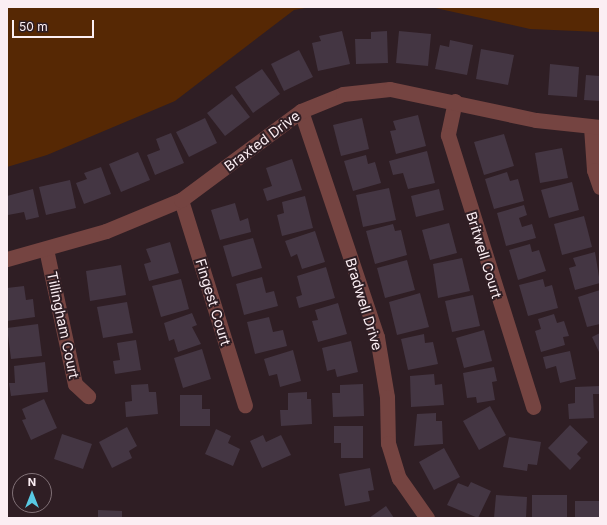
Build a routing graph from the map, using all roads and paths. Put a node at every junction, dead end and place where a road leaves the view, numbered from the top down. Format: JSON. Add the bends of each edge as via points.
{"nodes":[{"id":1,"x":455,"y":101,"type":"junction"},
{"id":2,"x":301,"y":111,"type":"junction"},
{"id":3,"x":595,"y":127,"type":"edge"},
{"id":4,"x":600,"y":187,"type":"edge"},
{"id":5,"x":181,"y":200,"type":"junction"},
{"id":6,"x":46,"y":249,"type":"junction"},
{"id":7,"x":7,"y":259,"type":"edge"},
{"id":8,"x":88,"y":396,"type":"dead end"},
{"id":9,"x":245,"y":404,"type":"dead end"},
{"id":10,"x":533,"y":407,"type":"dead end"},
{"id":11,"x":427,"y":518,"type":"edge"}],
"edges":[{"from":1,"to":2,"type":"street","name":"Braxted Drive","via":[[390,89],[343,94]]},
{"from":1,"to":3,"type":"street","name":"Braxted Drive","via":[[536,120]]},
{"from":1,"to":10,"type":"street","name":"Britwell Court","via":[[448,135]]},
{"from":2,"to":5,"type":"street","name":"Braxted Drive"},
{"from":2,"to":11,"type":"street","name":"Bradwell Drive","via":[[377,337],[387,397],[388,443],[399,478]]},
{"from":3,"to":4,"type":"street","via":[[594,170]]},
{"from":5,"to":6,"type":"street","name":"Braxted Drive","via":[[106,231]]},
{"from":5,"to":9,"type":"street","name":"Fingest Court"},
{"from":6,"to":7,"type":"street","name":"Braxted Drive"},
{"from":6,"to":8,"type":"street","name":"Tillingham Court","via":[[75,384]]}]}
